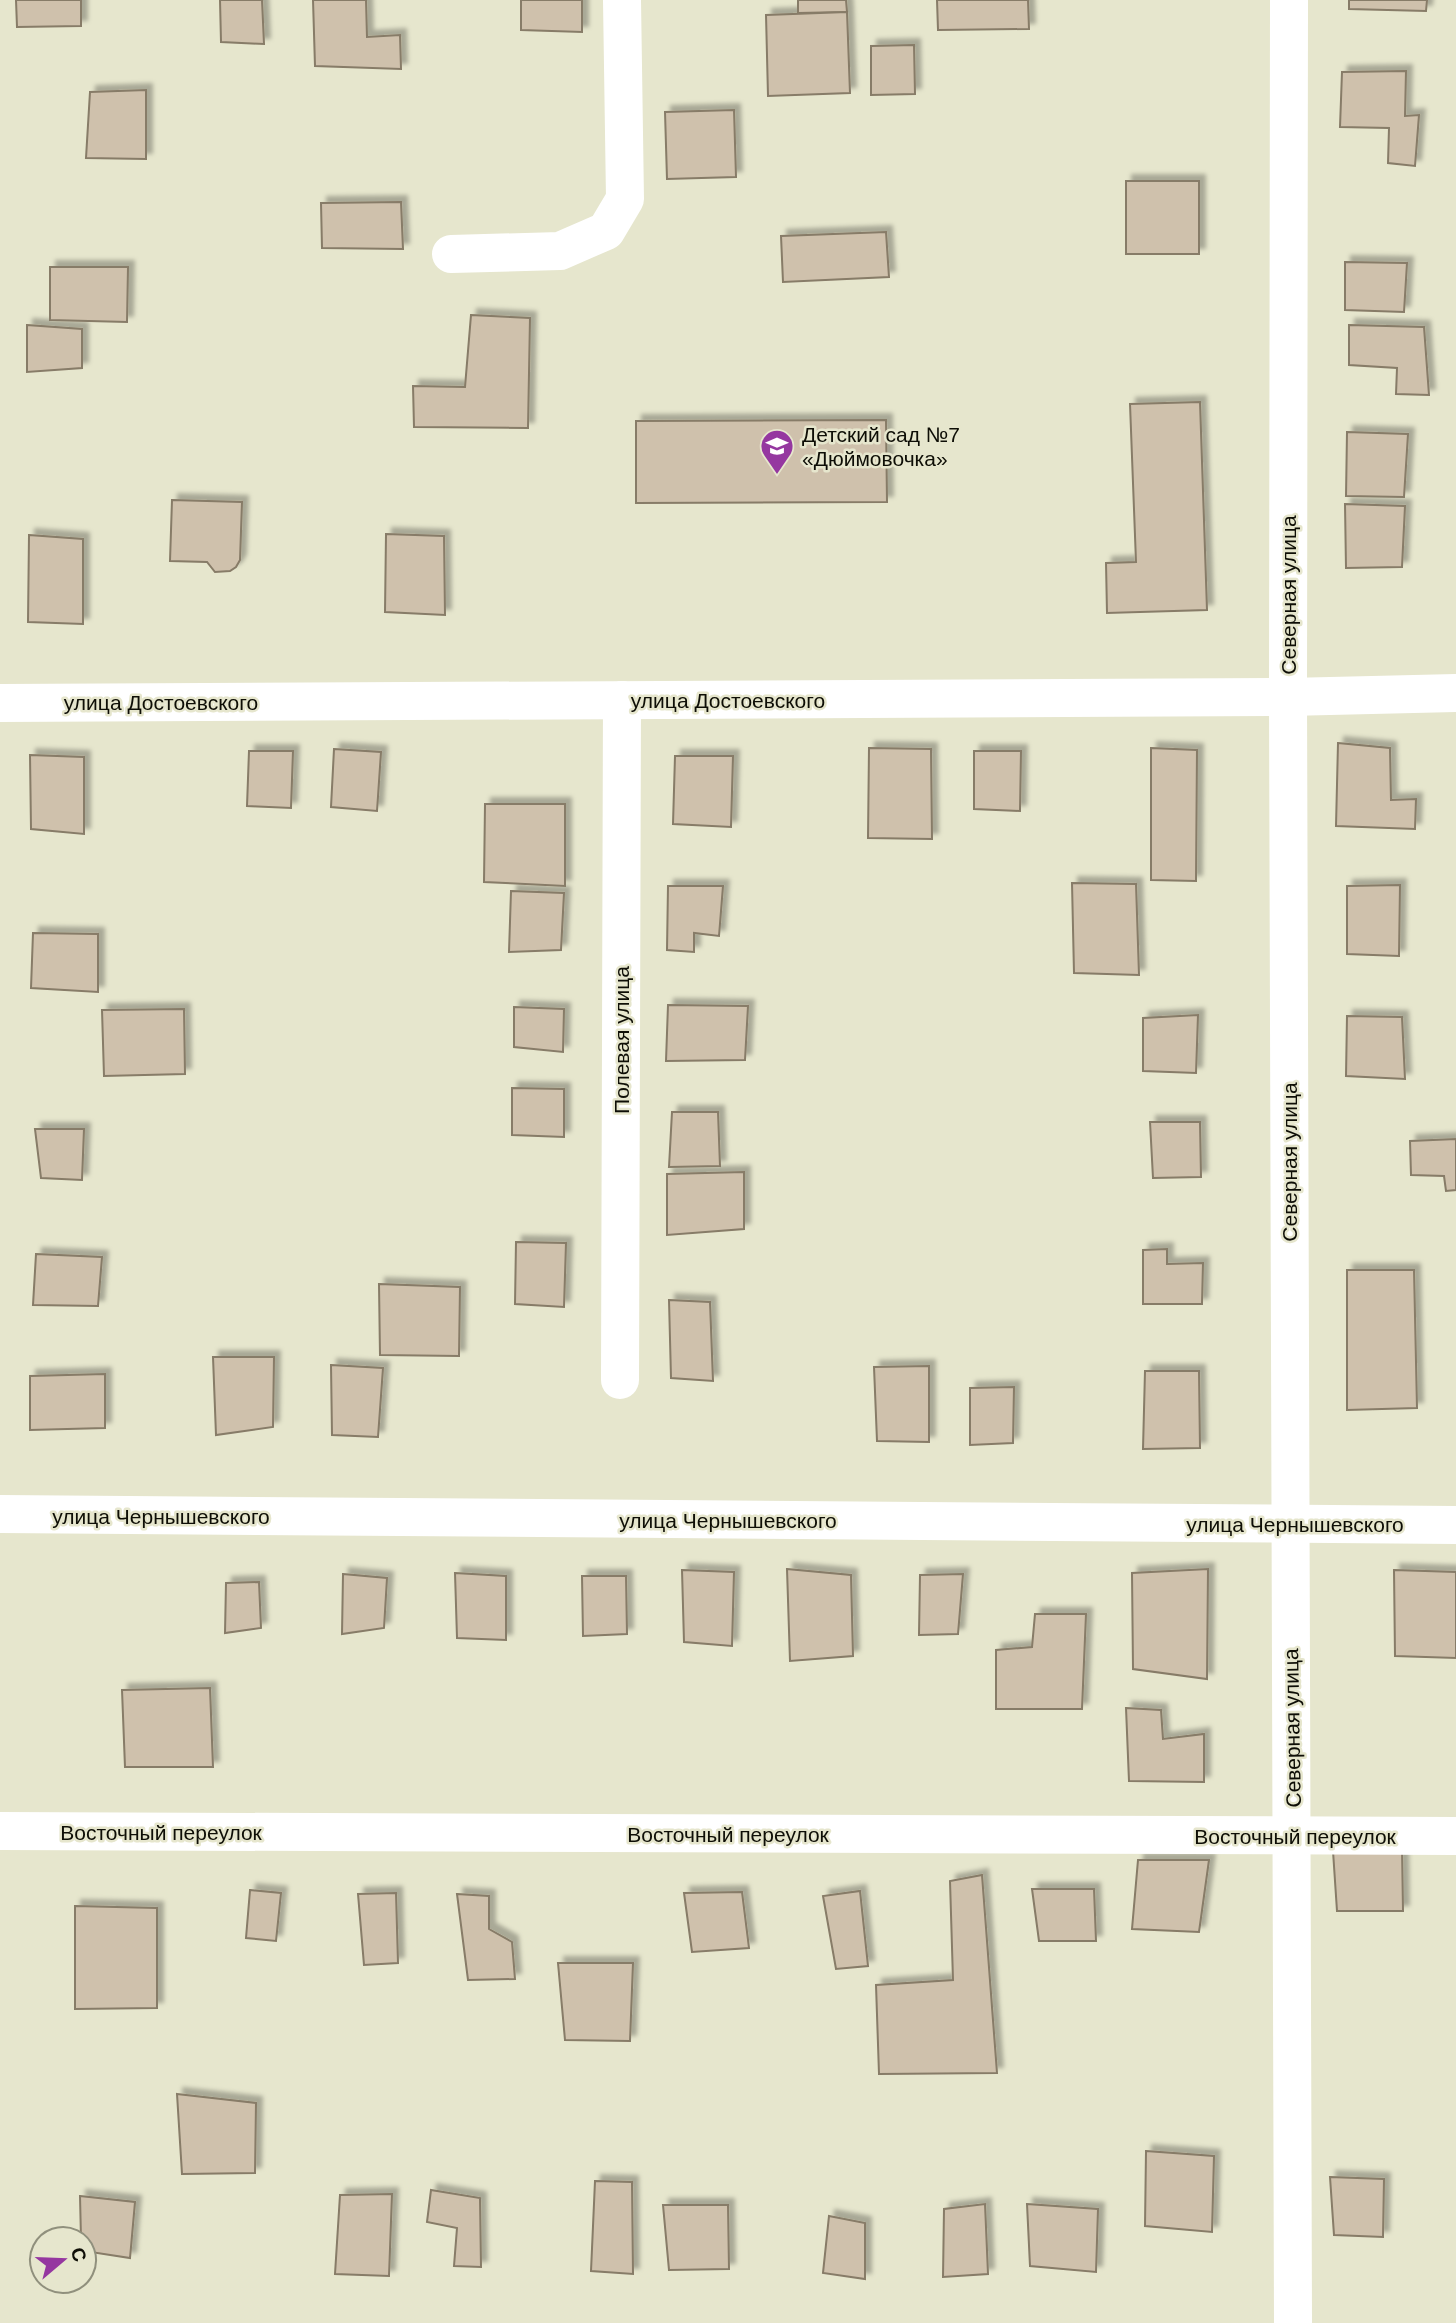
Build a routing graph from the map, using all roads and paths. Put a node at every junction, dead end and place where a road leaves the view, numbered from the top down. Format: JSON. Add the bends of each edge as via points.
{"nodes":[{"id":1,"x":622,"y":0,"type":"edge"},
{"id":2,"x":1289,"y":0,"type":"edge"},
{"id":3,"x":451,"y":254,"type":"dead end"},
{"id":4,"x":1456,"y":693,"type":"edge"},
{"id":5,"x":1288,"y":697,"type":"junction"},
{"id":6,"x":622,"y":700,"type":"junction"},
{"id":7,"x":0,"y":703,"type":"edge"},
{"id":8,"x":620,"y":1380,"type":"dead end"},
{"id":9,"x":0,"y":1514,"type":"edge"},
{"id":10,"x":1291,"y":1525,"type":"junction"},
{"id":11,"x":1456,"y":1525,"type":"edge"},
{"id":12,"x":0,"y":1831,"type":"edge"},
{"id":13,"x":1293,"y":1836,"type":"junction"},
{"id":14,"x":1456,"y":1836,"type":"edge"},
{"id":15,"x":1293,"y":2323,"type":"edge"}],
"edges":[{"from":1,"to":3,"type":"street","via":[[625,199],[606,231],[561,251]]},
{"from":2,"to":5,"type":"street","name":"Северная улица"},
{"from":4,"to":5,"type":"street","name":"улица Достоевского"},
{"from":5,"to":6,"type":"street","name":"улица Достоевского"},
{"from":5,"to":10,"type":"street","name":"Северная улица"},
{"from":6,"to":7,"type":"street","name":"улица Достоевского"},
{"from":6,"to":8,"type":"street","name":"Полевая улица"},
{"from":9,"to":10,"type":"street","name":"улица Чернышевского"},
{"from":10,"to":11,"type":"street","name":"улица Чернышевского"},
{"from":10,"to":13,"type":"street","name":"Северная улица"},
{"from":12,"to":13,"type":"street","name":"Восточный переулок"},
{"from":13,"to":14,"type":"street","name":"Восточный переулок"},
{"from":13,"to":15,"type":"street","name":"Северная улица"}]}
